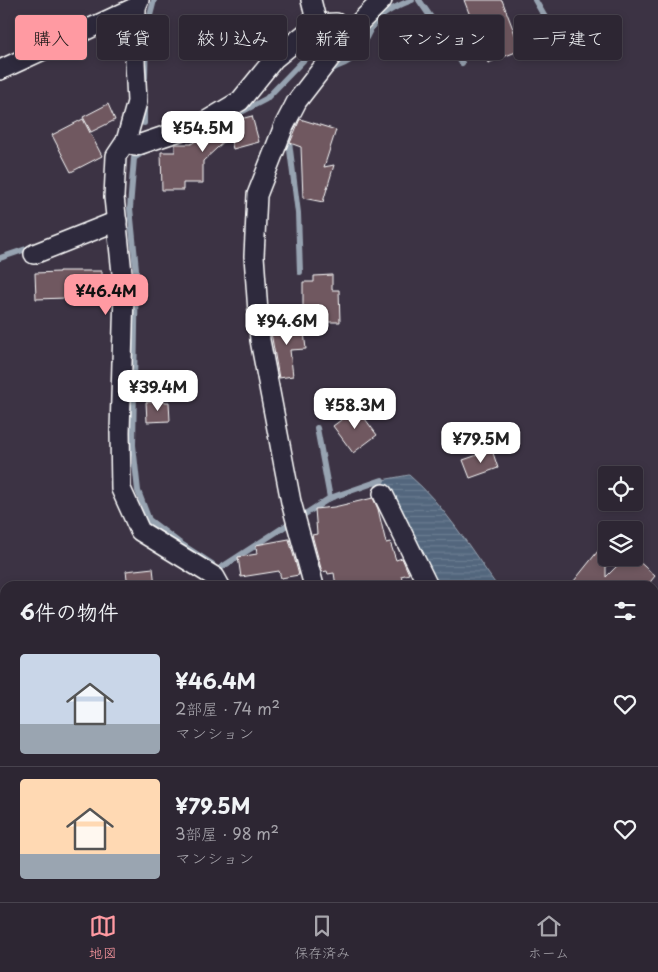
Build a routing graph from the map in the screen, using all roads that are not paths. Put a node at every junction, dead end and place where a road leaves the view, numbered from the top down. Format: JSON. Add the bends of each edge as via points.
{"nodes":[{"id":1,"x":311,"y":0,"type":"edge"},
{"id":2,"x":382,"y":0,"type":"edge"},
{"id":3,"x":137,"y":4,"type":"edge"},
{"id":4,"x":315,"y":15,"type":"edge"},
{"id":5,"x":367,"y":15,"type":"edge"},
{"id":6,"x":297,"y":40,"type":"edge"},
{"id":7,"x":328,"y":60,"type":"edge"},
{"id":8,"x":0,"y":70,"type":"edge"},
{"id":9,"x":126,"y":141,"type":"junction"},
{"id":10,"x":117,"y":221,"type":"junction"},
{"id":11,"x":34,"y":254,"type":"dead end"},
{"id":12,"x":383,"y":494,"type":"dead end"},
{"id":13,"x":217,"y":581,"type":"edge"},
{"id":14,"x":313,"y":581,"type":"edge"},
{"id":15,"x":426,"y":581,"type":"edge"}],
"edges":[{"from":1,"to":4,"type":"street"},
{"from":2,"to":5,"type":"street"},
{"from":3,"to":8,"type":"street"},
{"from":3,"to":9,"type":"street","via":[[135,62],[138,102]]},
{"from":6,"to":9,"type":"street","via":[[274,59],[240,100],[203,123],[135,146]]},
{"from":7,"to":14,"type":"street","via":[[297,100],[257,195],[254,256],[260,340],[291,502]]},
{"from":9,"to":10,"type":"street","via":[[116,156],[114,197]]},
{"from":10,"to":11,"type":"street"},
{"from":10,"to":13,"type":"street","via":[[124,292],[121,489],[140,531]]},
{"from":12,"to":15,"type":"street"}]}
